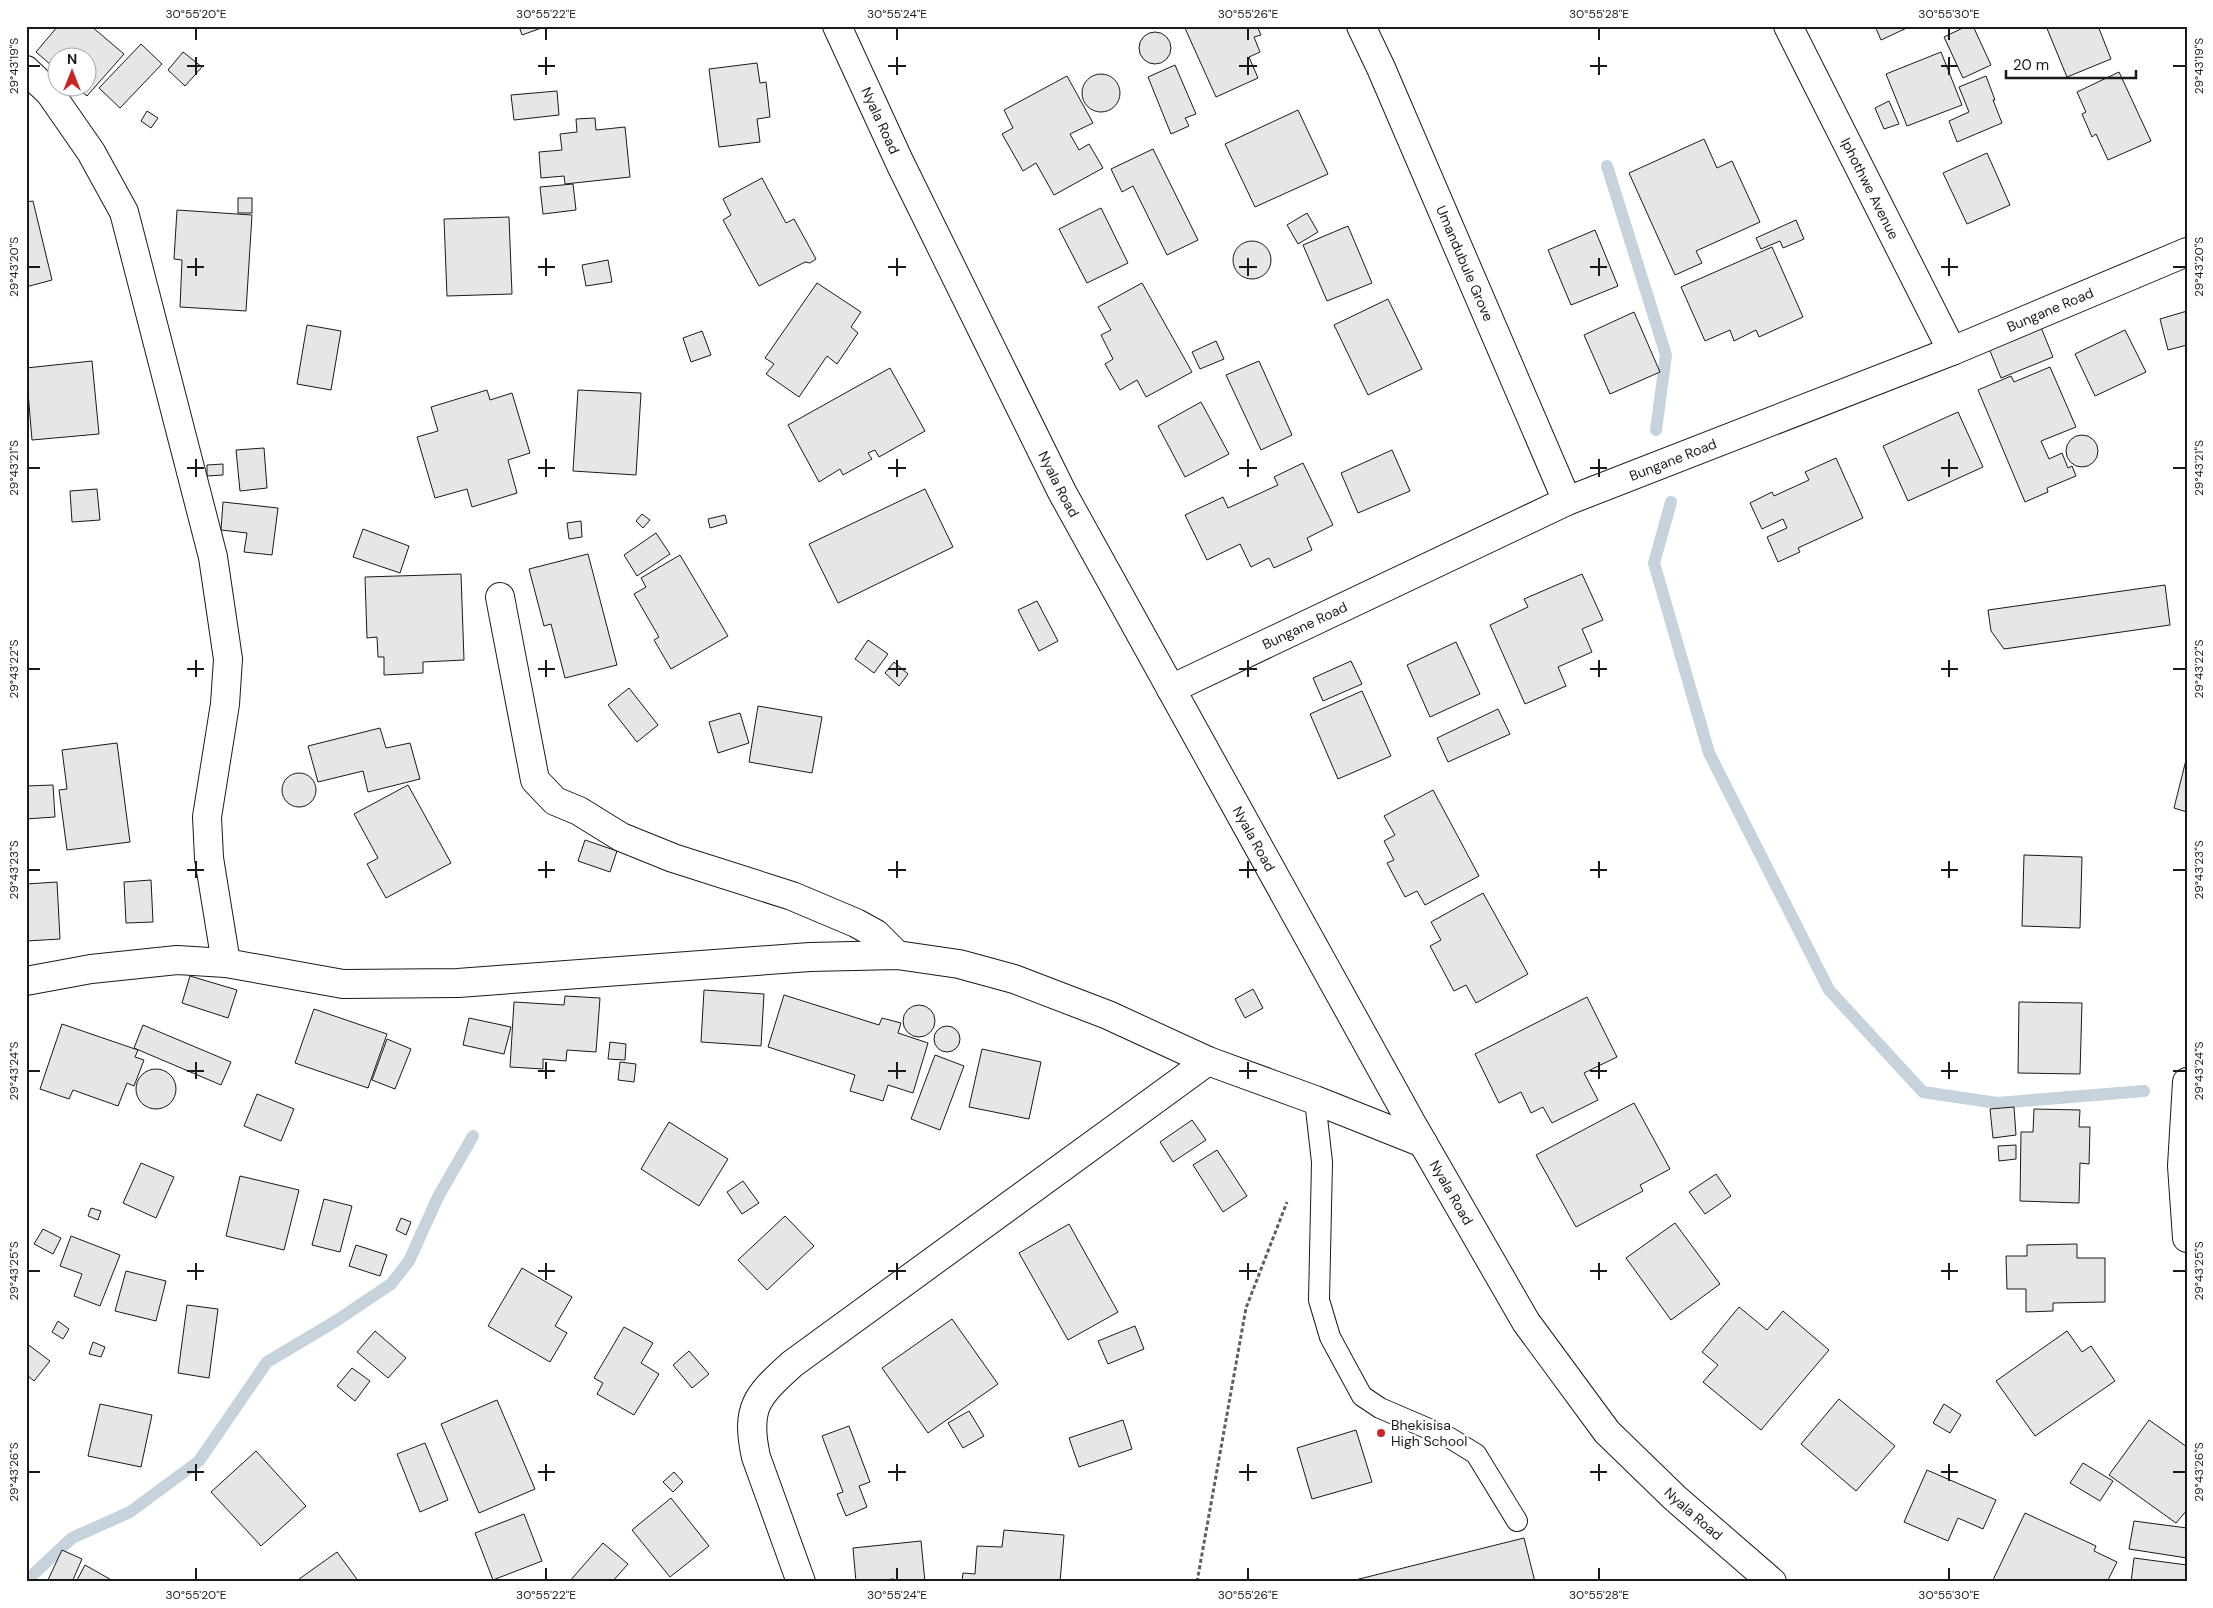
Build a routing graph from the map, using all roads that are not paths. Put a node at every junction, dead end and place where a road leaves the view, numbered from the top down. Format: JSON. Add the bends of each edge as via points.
{"nodes":[{"id":1,"x":837,"y":26,"type":"edge"},
{"id":2,"x":1361,"y":26,"type":"edge"},
{"id":3,"x":1788,"y":26,"type":"edge"},
{"id":4,"x":26,"y":70,"type":"edge"},
{"id":5,"x":2187,"y":252,"type":"edge"},
{"id":6,"x":1952,"y":351,"type":"junction"},
{"id":7,"x":1567,"y":501,"type":"junction"},
{"id":8,"x":500,"y":596,"type":"dead end"},
{"id":9,"x":1171,"y":689,"type":"junction"},
{"id":10,"x":897,"y":955,"type":"junction"},
{"id":11,"x":226,"y":962,"type":"junction"},
{"id":12,"x":26,"y":981,"type":"edge"},
{"id":13,"x":1208,"y":1061,"type":"junction"},
{"id":14,"x":2187,"y":1082,"type":"edge"},
{"id":15,"x":1315,"y":1100,"type":"junction"},
{"id":16,"x":1423,"y":1143,"type":"junction"},
{"id":17,"x":2187,"y":1238,"type":"edge"},
{"id":18,"x":1518,"y":1521,"type":"dead end"},
{"id":19,"x":801,"y":1582,"type":"edge"},
{"id":20,"x":1772,"y":1582,"type":"edge"}],
"edges":[{"from":1,"to":9,"type":"street","name":"Nyala Road","via":[[900,163],[1062,492]]},
{"from":2,"to":7,"type":"street","name":"Umandubule Grove"},
{"from":3,"to":6,"type":"street","name":"Iphothwe Avenue"},
{"from":4,"to":11,"type":"street","via":[[50,93],[91,152],[124,212],[213,557],[228,660],[207,817],[212,884]]},
{"from":5,"to":6,"type":"street","name":"Bungane Road"},
{"from":6,"to":7,"type":"street","name":"Bungane Road"},
{"from":7,"to":9,"type":"street","name":"Bungane Road"},
{"from":8,"to":10,"type":"street","via":[[535,780],[555,800],[621,837],[673,858],[792,896],[856,923],[876,934]]},
{"from":9,"to":16,"type":"street","name":"Nyala Road"},
{"from":10,"to":11,"type":"street","via":[[448,983],[343,984]]},
{"from":10,"to":13,"type":"street","via":[[959,964],[1014,979],[1108,1015]]},
{"from":11,"to":12,"type":"street","via":[[176,960],[91,969]]},
{"from":13,"to":15,"type":"street"},
{"from":13,"to":19,"type":"street","via":[[792,1364],[766,1388],[752,1413],[752,1437]]},
{"from":14,"to":17,"type":"street","via":[[2182,1166]]},
{"from":15,"to":16,"type":"street"},
{"from":15,"to":18,"type":"lane","via":[[1322,1162],[1319,1300],[1334,1346],[1362,1396],[1380,1408],[1450,1438],[1476,1454]]},
{"from":16,"to":20,"type":"street","name":"Nyala Road","via":[[1526,1322],[1607,1432],[1675,1498]]}]}
